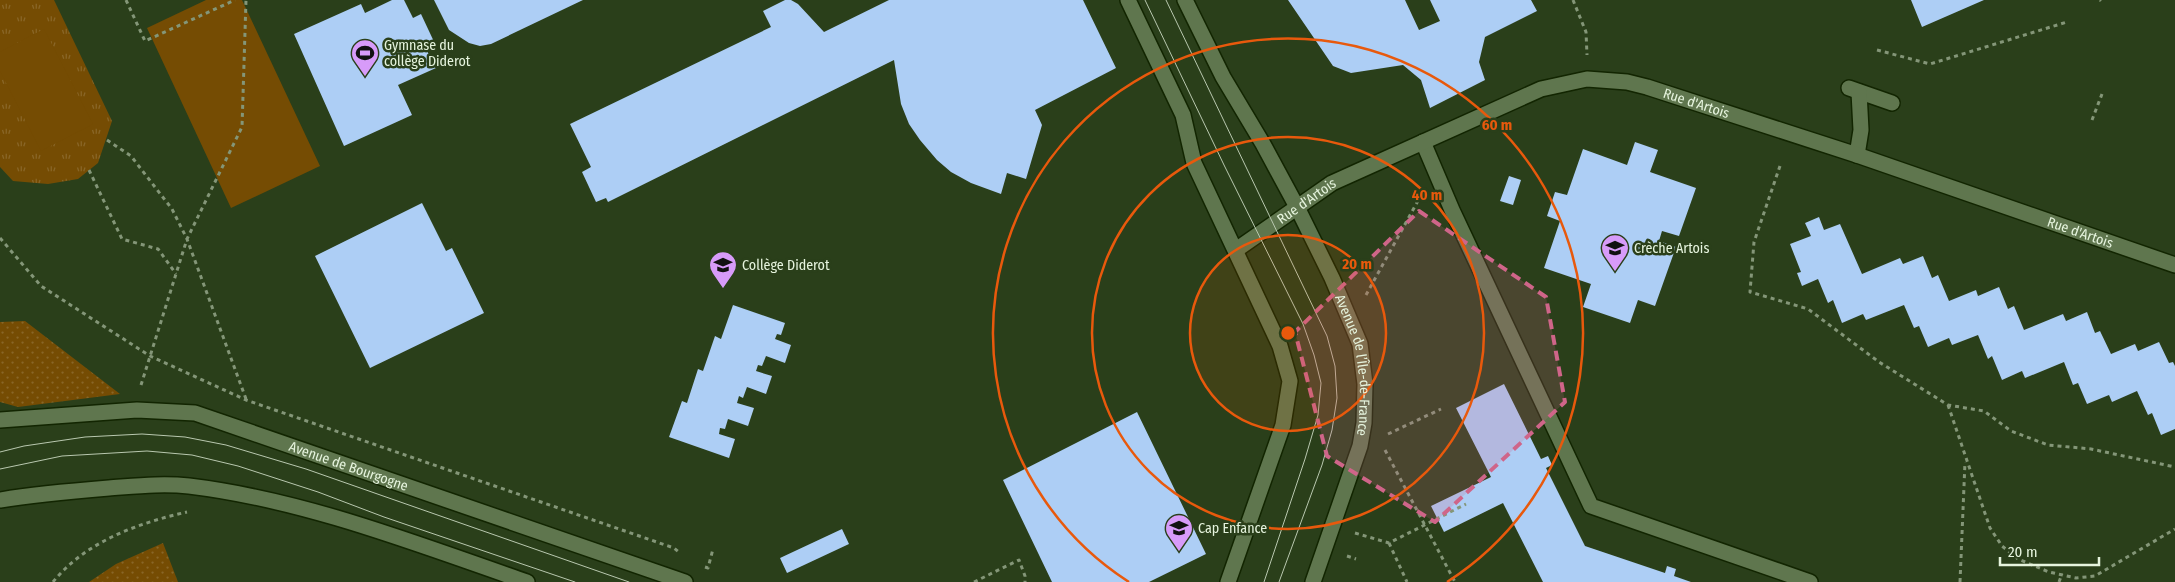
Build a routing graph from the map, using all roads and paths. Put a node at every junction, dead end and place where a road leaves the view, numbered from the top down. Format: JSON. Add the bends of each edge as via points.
{"nodes":[{"id":1,"x":126,"y":0,"type":"edge"},
{"id":2,"x":235,"y":0,"type":"edge"},
{"id":3,"x":246,"y":0,"type":"edge"},
{"id":4,"x":1128,"y":0,"type":"edge"},
{"id":5,"x":1185,"y":0,"type":"edge"},
{"id":6,"x":1573,"y":0,"type":"edge"},
{"id":7,"x":2067,"y":22,"type":"dead end"},
{"id":8,"x":1877,"y":50,"type":"dead end"},
{"id":9,"x":1587,"y":56,"type":"dead end"},
{"id":10,"x":2102,"y":94,"type":"dead end"},
{"id":11,"x":1892,"y":103,"type":"dead end"},
{"id":12,"x":2092,"y":120,"type":"dead end"},
{"id":13,"x":107,"y":140,"type":"dead end"},
{"id":14,"x":1424,"y":142,"type":"junction"},
{"id":15,"x":1857,"y":155,"type":"junction"},
{"id":16,"x":1780,"y":166,"type":"dead end"},
{"id":17,"x":89,"y":170,"type":"dead end"},
{"id":18,"x":1435,"y":170,"type":"junction"},
{"id":19,"x":1297,"y":207,"type":"junction"},
{"id":20,"x":0,"y":238,"type":"edge"},
{"id":21,"x":187,"y":239,"type":"junction"},
{"id":22,"x":1236,"y":250,"type":"junction"},
{"id":23,"x":2175,"y":265,"type":"edge"},
{"id":24,"x":176,"y":274,"type":"junction"},
{"id":25,"x":1366,"y":296,"type":"dead end"},
{"id":26,"x":150,"y":356,"type":"junction"},
{"id":27,"x":141,"y":385,"type":"dead end"},
{"id":28,"x":246,"y":400,"type":"junction"},
{"id":29,"x":1948,"y":405,"type":"junction"},
{"id":30,"x":1441,"y":409,"type":"dead end"},
{"id":31,"x":0,"y":420,"type":"edge"},
{"id":32,"x":1379,"y":438,"type":"dead end"},
{"id":33,"x":1384,"y":446,"type":"dead end"},
{"id":34,"x":1965,"y":459,"type":"junction"},
{"id":35,"x":2175,"y":467,"type":"edge"},
{"id":36,"x":0,"y":500,"type":"edge"},
{"id":37,"x":1466,"y":504,"type":"dead end"},
{"id":38,"x":189,"y":511,"type":"dead end"},
{"id":39,"x":1425,"y":525,"type":"junction"},
{"id":40,"x":2175,"y":529,"type":"edge"},
{"id":41,"x":1348,"y":530,"type":"dead end"},
{"id":42,"x":1388,"y":543,"type":"junction"},
{"id":43,"x":713,"y":549,"type":"dead end"},
{"id":44,"x":684,"y":556,"type":"dead end"},
{"id":45,"x":699,"y":564,"type":"dead end"},
{"id":46,"x":2062,"y":574,"type":"junction"},
{"id":47,"x":53,"y":582,"type":"edge"},
{"id":48,"x":527,"y":582,"type":"edge"},
{"id":49,"x":685,"y":582,"type":"edge"},
{"id":50,"x":974,"y":582,"type":"edge"},
{"id":51,"x":1025,"y":582,"type":"edge"},
{"id":52,"x":1228,"y":582,"type":"edge"},
{"id":53,"x":1313,"y":582,"type":"edge"},
{"id":54,"x":1406,"y":582,"type":"edge"},
{"id":55,"x":1455,"y":582,"type":"edge"},
{"id":56,"x":1810,"y":582,"type":"edge"},
{"id":57,"x":1960,"y":582,"type":"edge"},
{"id":58,"x":2059,"y":582,"type":"edge"}],
"edges":[{"from":1,"to":2,"type":"path","via":[[145,41]]},
{"from":3,"to":21,"type":"path","via":[[242,127]]},
{"from":4,"to":22,"type":"street","via":[[1183,114],[1194,163]]},
{"from":5,"to":19,"type":"street","name":"Avenue de l’Île-de-France","via":[[1223,78]]},
{"from":6,"to":9,"type":"path","via":[[1586,32]]},
{"from":7,"to":8,"type":"path","via":[[1930,64]]},
{"from":10,"to":12,"type":"path"},
{"from":11,"to":15,"type":"street","via":[[1854,90],[1862,130]]},
{"from":13,"to":21,"type":"path","via":[[131,156],[172,209]]},
{"from":14,"to":15,"type":"street","name":"Rue d'Artois","via":[[1540,89],[1587,79],[1647,87]]},
{"from":14,"to":18,"type":"street"},
{"from":14,"to":19,"type":"street","name":"Rue d'Artois","via":[[1332,183]]},
{"from":15,"to":23,"type":"street","name":"Rue d'Artois"},
{"from":16,"to":29,"type":"path","via":[[1754,242],[1750,292],[1808,309],[1879,362]]},
{"from":17,"to":24,"type":"path","via":[[122,239],[158,249]]},
{"from":18,"to":25,"type":"path"},
{"from":18,"to":56,"type":"street","via":[[1591,506]]},
{"from":19,"to":22,"type":"street","name":"Rue d'Artois"},
{"from":19,"to":53,"type":"street","name":"Avenue de l’Île-de-France","via":[[1360,344],[1365,384],[1360,446]]},
{"from":20,"to":26,"type":"path","via":[[41,286]]},
{"from":21,"to":24,"type":"path"},
{"from":21,"to":28,"type":"path"},
{"from":22,"to":52,"type":"street","via":[[1280,346],[1290,381],[1283,425]]},
{"from":24,"to":26,"type":"path"},
{"from":26,"to":27,"type":"path"},
{"from":26,"to":28,"type":"path"},
{"from":28,"to":44,"type":"path","via":[[674,548]]},
{"from":29,"to":34,"type":"path"},
{"from":29,"to":35,"type":"path","via":[[1984,411],[2011,431],[2048,445],[2091,448]]},
{"from":30,"to":32,"type":"path"},
{"from":31,"to":49,"type":"street","name":"Avenue de Bourgogne","via":[[137,410],[195,414]]},
{"from":33,"to":39,"type":"path"},
{"from":34,"to":46,"type":"path","via":[[1990,528],[2002,546],[2018,559]]},
{"from":34,"to":57,"type":"path"},
{"from":36,"to":48,"type":"street","via":[[42,493],[145,485],[188,486],[267,500],[374,529]]},
{"from":37,"to":39,"type":"path"},
{"from":38,"to":47,"type":"path","via":[[115,534],[63,569]]},
{"from":39,"to":42,"type":"path"},
{"from":39,"to":55,"type":"path"},
{"from":40,"to":46,"type":"path","via":[[2096,576],[2076,578]]},
{"from":41,"to":42,"type":"path"},
{"from":42,"to":54,"type":"path"},
{"from":43,"to":45,"type":"path","via":[[708,568]]},
{"from":46,"to":58,"type":"path"},
{"from":50,"to":51,"type":"path","via":[[1019,560]]}]}
